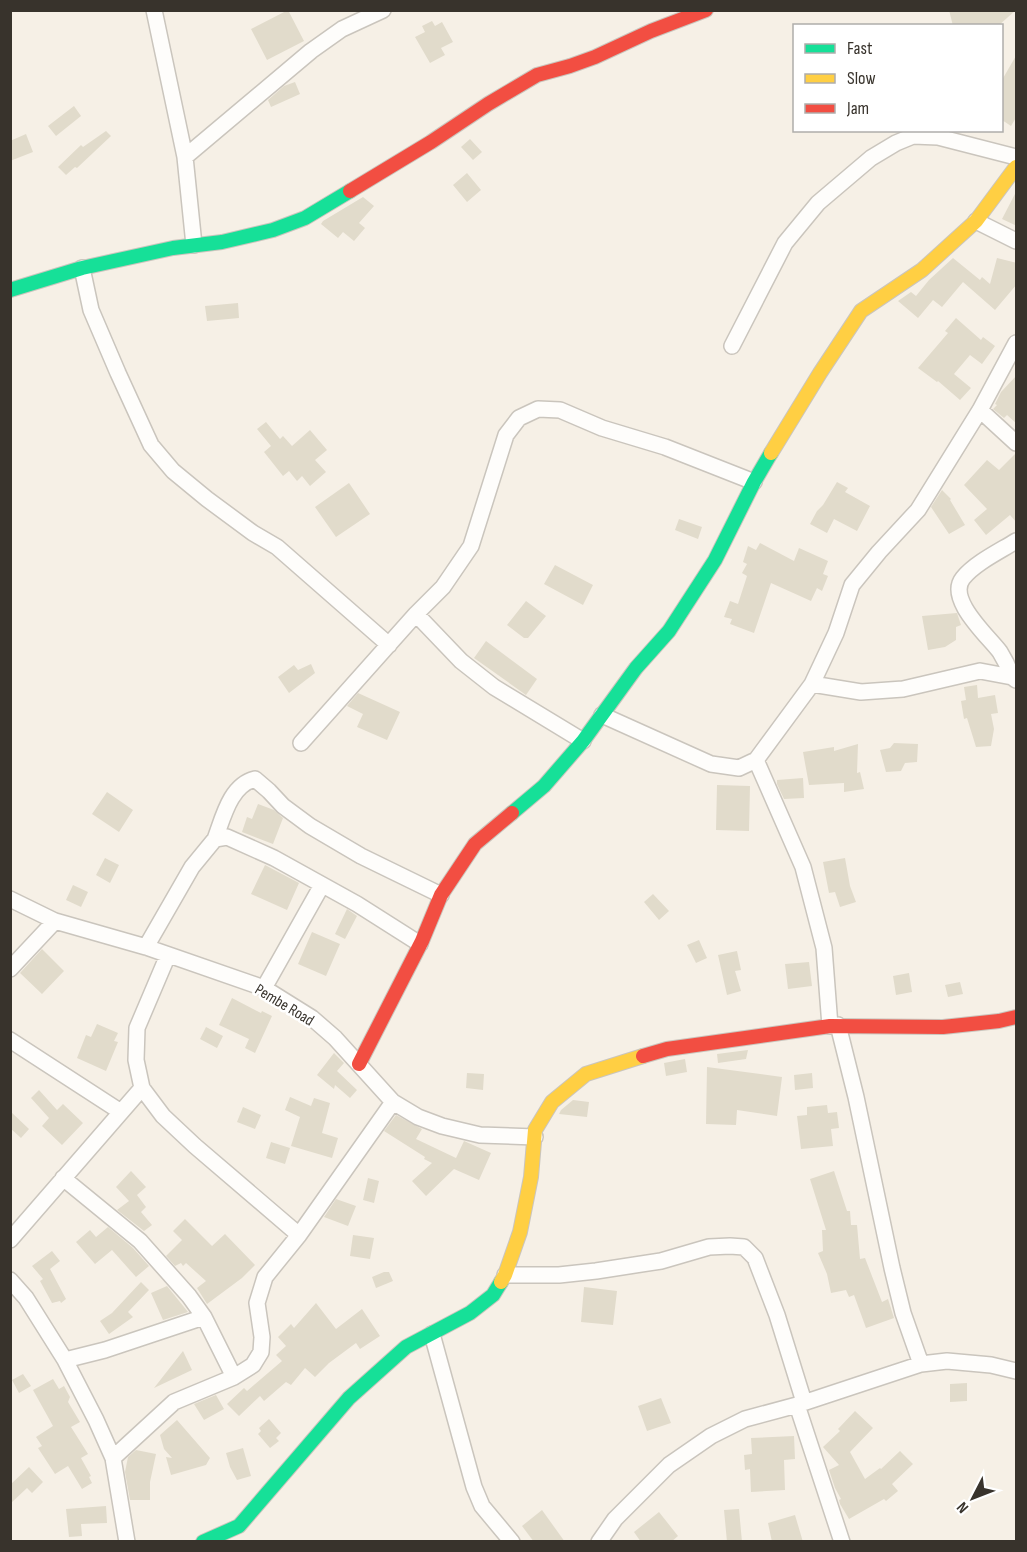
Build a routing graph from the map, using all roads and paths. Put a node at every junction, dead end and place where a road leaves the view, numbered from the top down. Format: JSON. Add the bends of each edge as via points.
{"nodes":[{"id":1,"x":154,"y":10,"type":"edge"},
{"id":2,"x":383,"y":10,"type":"edge"},
{"id":3,"x":706,"y":10,"type":"edge"},
{"id":4,"x":185,"y":157,"type":"junction"},
{"id":5,"x":1017,"y":158,"type":"edge"},
{"id":6,"x":1017,"y":167,"type":"edge"},
{"id":7,"x":976,"y":221,"type":"junction"},
{"id":8,"x":1017,"y":241,"type":"edge"},
{"id":9,"x":194,"y":245,"type":"junction"},
{"id":10,"x":82,"y":268,"type":"junction"},
{"id":11,"x":10,"y":290,"type":"edge"},
{"id":12,"x":1017,"y":343,"type":"edge"},
{"id":13,"x":732,"y":346,"type":"dead end"},
{"id":14,"x":980,"y":411,"type":"junction"},
{"id":15,"x":1017,"y":443,"type":"edge"},
{"id":16,"x":754,"y":482,"type":"junction"},
{"id":17,"x":1017,"y":541,"type":"edge"},
{"id":18,"x":416,"y":614,"type":"junction"},
{"id":19,"x":389,"y":645,"type":"junction"},
{"id":20,"x":1014,"y":679,"type":"edge"},
{"id":21,"x":812,"y":684,"type":"junction"},
{"id":22,"x":602,"y":715,"type":"junction"},
{"id":23,"x":583,"y":741,"type":"junction"},
{"id":24,"x":301,"y":742,"type":"dead end"},
{"id":25,"x":756,"y":760,"type":"junction"},
{"id":26,"x":215,"y":839,"type":"junction"},
{"id":27,"x":322,"y":885,"type":"junction"},
{"id":28,"x":441,"y":895,"type":"junction"},
{"id":29,"x":10,"y":899,"type":"edge"},
{"id":30,"x":55,"y":921,"type":"junction"},
{"id":31,"x":420,"y":944,"type":"junction"},
{"id":32,"x":146,"y":947,"type":"junction"},
{"id":33,"x":168,"y":955,"type":"junction"},
{"id":34,"x":10,"y":969,"type":"edge"},
{"id":35,"x":264,"y":988,"type":"junction"},
{"id":36,"x":1017,"y":1017,"type":"edge"},
{"id":37,"x":834,"y":1025,"type":"junction"},
{"id":38,"x":10,"y":1040,"type":"edge"},
{"id":39,"x":359,"y":1064,"type":"junction"},
{"id":40,"x":142,"y":1088,"type":"junction"},
{"id":41,"x":393,"y":1102,"type":"junction"},
{"id":42,"x":121,"y":1112,"type":"junction"},
{"id":43,"x":535,"y":1137,"type":"junction"},
{"id":44,"x":63,"y":1178,"type":"junction"},
{"id":45,"x":299,"y":1235,"type":"junction"},
{"id":46,"x":10,"y":1240,"type":"edge"},
{"id":47,"x":505,"y":1275,"type":"junction"},
{"id":48,"x":10,"y":1280,"type":"edge"},
{"id":49,"x":204,"y":1317,"type":"junction"},
{"id":50,"x":432,"y":1334,"type":"junction"},
{"id":51,"x":65,"y":1360,"type":"junction"},
{"id":52,"x":921,"y":1364,"type":"junction"},
{"id":53,"x":1017,"y":1371,"type":"edge"},
{"id":54,"x":234,"y":1377,"type":"junction"},
{"id":55,"x":800,"y":1404,"type":"junction"},
{"id":56,"x":113,"y":1458,"type":"junction"},
{"id":57,"x":127,"y":1542,"type":"edge"},
{"id":58,"x":202,"y":1542,"type":"edge"},
{"id":59,"x":512,"y":1542,"type":"edge"},
{"id":60,"x":599,"y":1542,"type":"edge"},
{"id":61,"x":842,"y":1542,"type":"edge"}],
"edges":[{"from":1,"to":4,"type":"street"},
{"from":2,"to":4,"type":"street","via":[[342,29],[311,51]]},
{"from":3,"to":9,"type":"street","via":[[595,57],[537,75],[305,218],[251,236]]},
{"from":4,"to":9,"type":"street"},
{"from":5,"to":13,"type":"street","via":[[938,137],[913,136],[871,158],[818,203],[785,243]]},
{"from":6,"to":7,"type":"street"},
{"from":7,"to":8,"type":"street"},
{"from":7,"to":16,"type":"street","via":[[922,270],[861,311]]},
{"from":9,"to":10,"type":"street"},
{"from":10,"to":11,"type":"street"},
{"from":10,"to":19,"type":"street","via":[[91,309],[151,445],[173,471],[207,500],[277,547]]},
{"from":12,"to":14,"type":"street"},
{"from":14,"to":15,"type":"street"},
{"from":14,"to":21,"type":"street","via":[[918,510],[852,585],[836,633]]},
{"from":16,"to":18,"type":"street","via":[[560,410],[538,409],[519,418],[506,435],[471,546],[443,587]]},
{"from":16,"to":22,"type":"street","via":[[715,560],[669,631]]},
{"from":17,"to":20,"type":"street","via":[[973,568],[958,587],[969,614],[1000,652]]},
{"from":18,"to":19,"type":"street"},
{"from":18,"to":23,"type":"street","via":[[460,661],[494,687]]},
{"from":19,"to":24,"type":"street"},
{"from":20,"to":21,"type":"street","via":[[980,670],[903,689],[861,692]]},
{"from":21,"to":25,"type":"street"},
{"from":22,"to":23,"type":"street"},
{"from":22,"to":25,"type":"street","via":[[711,764],[739,768]]},
{"from":23,"to":28,"type":"street","via":[[544,786],[475,844]]},
{"from":25,"to":37,"type":"street","via":[[803,867],[824,948]]},
{"from":26,"to":27,"type":"street","via":[[227,837]]},
{"from":26,"to":28,"type":"street","via":[[233,794],[255,779],[310,826]]},
{"from":26,"to":32,"type":"street","via":[[192,867]]},
{"from":27,"to":31,"type":"street"},
{"from":27,"to":35,"type":"street"},
{"from":28,"to":31,"type":"street"},
{"from":29,"to":30,"type":"street","name":"Pembe Road"},
{"from":30,"to":32,"type":"street","name":"Pembe Road"},
{"from":30,"to":34,"type":"street"},
{"from":31,"to":39,"type":"street"},
{"from":32,"to":33,"type":"street","name":"Pembe Road"},
{"from":33,"to":35,"type":"street","name":"Pembe Road"},
{"from":33,"to":40,"type":"street","via":[[137,1028],[136,1060]]},
{"from":35,"to":39,"type":"street","name":"Pembe Road","via":[[312,1018]]},
{"from":36,"to":37,"type":"street","via":[[943,1027]]},
{"from":37,"to":43,"type":"street","via":[[667,1049],[586,1074],[552,1102],[535,1130]]},
{"from":37,"to":52,"type":"street","via":[[856,1097],[903,1313]]},
{"from":38,"to":42,"type":"street"},
{"from":39,"to":41,"type":"street","name":"Pembe Road"},
{"from":40,"to":42,"type":"street"},
{"from":40,"to":45,"type":"street","via":[[163,1116],[195,1146]]},
{"from":41,"to":43,"type":"street","name":"Pembe Road","via":[[442,1126],[480,1135]]},
{"from":41,"to":45,"type":"street"},
{"from":42,"to":44,"type":"street"},
{"from":43,"to":47,"type":"street","via":[[520,1232]]},
{"from":44,"to":46,"type":"street"},
{"from":44,"to":49,"type":"street","via":[[140,1241]]},
{"from":45,"to":54,"type":"street","via":[[265,1277],[257,1303],[261,1352],[254,1365]]},
{"from":47,"to":50,"type":"street","via":[[493,1295]]},
{"from":47,"to":55,"type":"street","via":[[596,1271],[661,1261],[709,1246],[744,1248],[755,1258],[777,1315]]},
{"from":48,"to":51,"type":"street"},
{"from":49,"to":51,"type":"street"},
{"from":49,"to":54,"type":"street"},
{"from":50,"to":58,"type":"street","via":[[406,1347],[349,1398],[239,1526]]},
{"from":50,"to":59,"type":"street","via":[[474,1487],[482,1506]]},
{"from":51,"to":56,"type":"street"},
{"from":52,"to":53,"type":"street","via":[[992,1365]]},
{"from":52,"to":55,"type":"street"},
{"from":54,"to":56,"type":"street","via":[[174,1402]]},
{"from":55,"to":60,"type":"street","via":[[745,1419],[711,1436],[669,1465],[621,1512]]},
{"from":55,"to":61,"type":"street"},
{"from":56,"to":57,"type":"street"}]}
